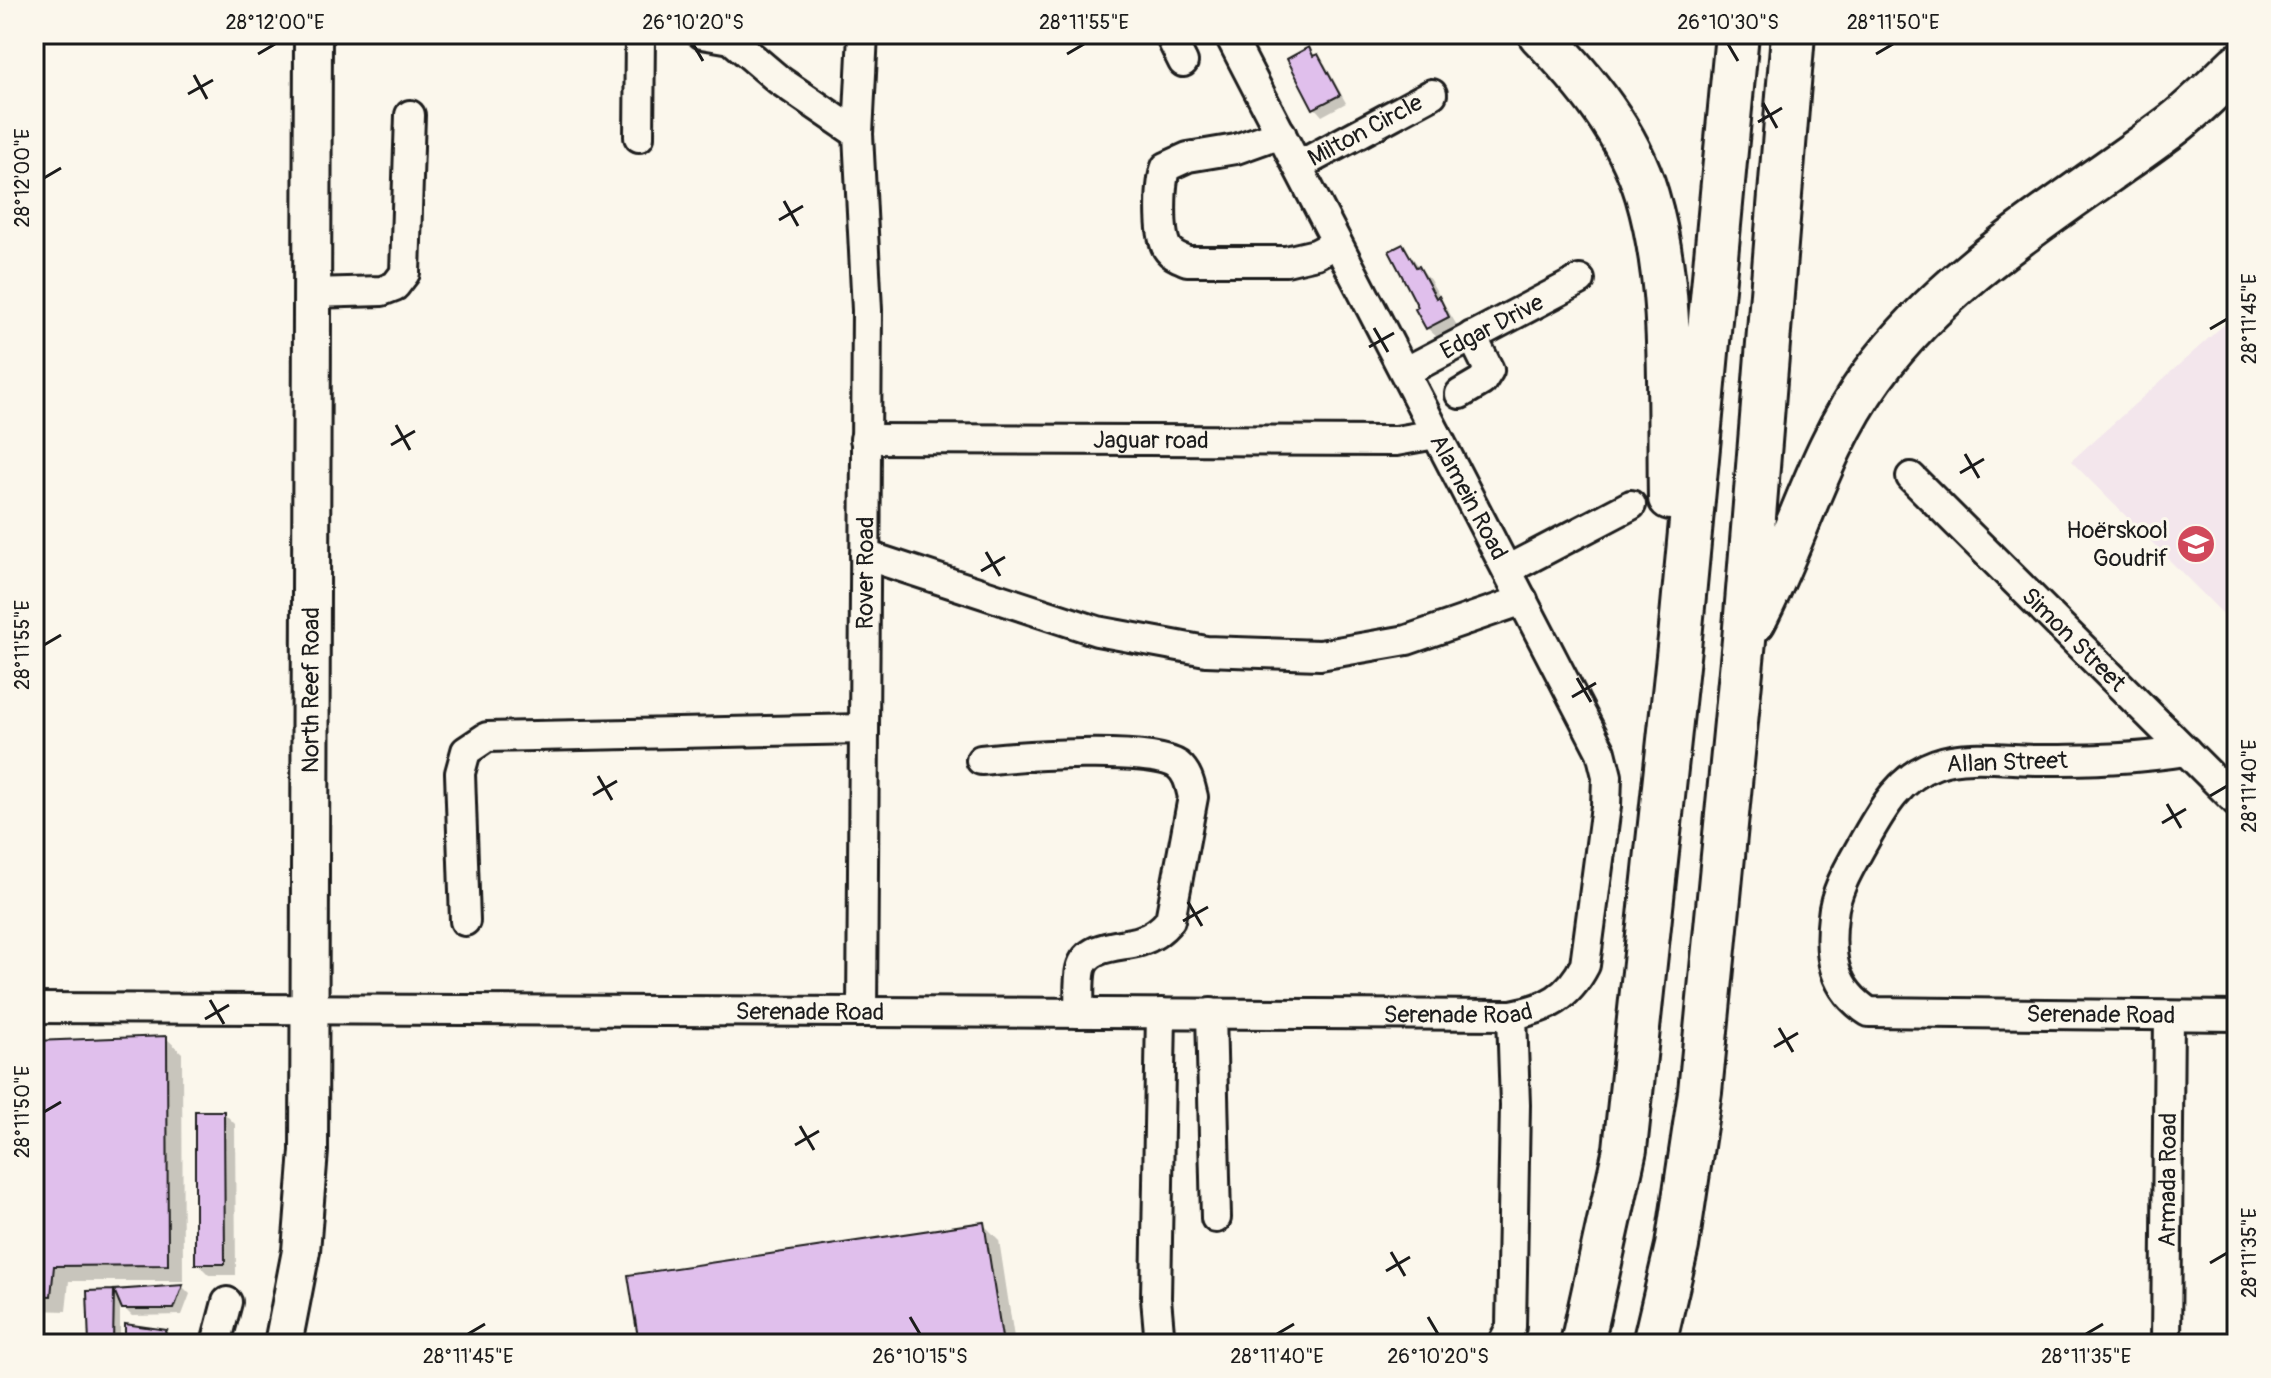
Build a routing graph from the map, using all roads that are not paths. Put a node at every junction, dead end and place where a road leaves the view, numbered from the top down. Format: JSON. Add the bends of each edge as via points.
{"nodes":[{"id":1,"x":313,"y":34,"type":"edge"},
{"id":2,"x":640,"y":34,"type":"edge"},
{"id":3,"x":702,"y":34,"type":"edge"},
{"id":4,"x":863,"y":34,"type":"edge"},
{"id":5,"x":1169,"y":34,"type":"edge"},
{"id":6,"x":1229,"y":34,"type":"edge"},
{"id":7,"x":1540,"y":34,"type":"edge"},
{"id":8,"x":1737,"y":34,"type":"edge"},
{"id":9,"x":1793,"y":34,"type":"edge"},
{"id":10,"x":1183,"y":62,"type":"dead end"},
{"id":11,"x":2237,"y":66,"type":"edge"},
{"id":12,"x":1432,"y":94,"type":"dead end"},
{"id":13,"x":410,"y":115,"type":"dead end"},
{"id":14,"x":1281,"y":133,"type":"junction"},
{"id":15,"x":858,"y":134,"type":"junction"},
{"id":16,"x":639,"y":137,"type":"dead end"},
{"id":17,"x":1298,"y":166,"type":"junction"},
{"id":18,"x":1337,"y":243,"type":"junction"},
{"id":19,"x":1580,"y":280,"type":"dead end"},
{"id":20,"x":312,"y":293,"type":"junction"},
{"id":21,"x":1472,"y":336,"type":"junction"},
{"id":22,"x":1405,"y":372,"type":"junction"},
{"id":23,"x":1460,"y":394,"type":"dead end"},
{"id":24,"x":1436,"y":434,"type":"junction"},
{"id":25,"x":865,"y":439,"type":"junction"},
{"id":26,"x":1911,"y":477,"type":"dead end"},
{"id":27,"x":1631,"y":505,"type":"dead end"},
{"id":28,"x":865,"y":555,"type":"junction"},
{"id":29,"x":1507,"y":570,"type":"junction"},
{"id":30,"x":1523,"y":600,"type":"junction"},
{"id":31,"x":1680,"y":638,"type":"junction"},
{"id":32,"x":1744,"y":640,"type":"junction"},
{"id":33,"x":864,"y":729,"type":"junction"},
{"id":34,"x":2186,"y":751,"type":"junction"},
{"id":35,"x":981,"y":760,"type":"dead end"},
{"id":36,"x":2237,"y":802,"type":"edge"},
{"id":37,"x":465,"y":921,"type":"dead end"},
{"id":38,"x":1576,"y":983,"type":"joint"},
{"id":39,"x":311,"y":1007,"type":"junction"},
{"id":40,"x":34,"y":1008,"type":"edge"},
{"id":41,"x":862,"y":1011,"type":"junction"},
{"id":42,"x":1869,"y":1012,"type":"joint"},
{"id":43,"x":1079,"y":1013,"type":"junction"},
{"id":44,"x":1161,"y":1013,"type":"junction"},
{"id":45,"x":1211,"y":1013,"type":"junction"},
{"id":46,"x":1512,"y":1015,"type":"junction"},
{"id":47,"x":2169,"y":1016,"type":"junction"},
{"id":48,"x":2237,"y":1016,"type":"edge"},
{"id":49,"x":1216,"y":1218,"type":"dead end"},
{"id":50,"x":227,"y":1302,"type":"dead end"},
{"id":51,"x":216,"y":1344,"type":"edge"},
{"id":52,"x":283,"y":1344,"type":"edge"},
{"id":53,"x":1160,"y":1344,"type":"edge"},
{"id":54,"x":1502,"y":1344,"type":"edge"},
{"id":55,"x":1582,"y":1344,"type":"edge"},
{"id":56,"x":1654,"y":1344,"type":"edge"},
{"id":57,"x":2166,"y":1344,"type":"edge"}],
"edges":[{"from":1,"to":20,"type":"main road","name":"North Reef Road"},
{"from":2,"to":16,"type":"street"},
{"from":3,"to":15,"type":"street","via":[[731,39],[779,80]]},
{"from":4,"to":15,"type":"street","name":"Rover Road"},
{"from":5,"to":10,"type":"street"},
{"from":6,"to":14,"type":"street","name":"Alamein Road"},
{"from":7,"to":31,"type":"highway","via":[[1601,103],[1627,147],[1647,193],[1661,250],[1670,585]]},
{"from":8,"to":31,"type":"highway"},
{"from":9,"to":32,"type":"highway"},
{"from":11,"to":32,"type":"highway","via":[[2172,126],[1995,255],[1912,327],[1837,430],[1775,581]]},
{"from":12,"to":17,"type":"street","name":"Milton Circle"},
{"from":13,"to":20,"type":"street","via":[[405,273],[395,286],[382,291]]},
{"from":14,"to":17,"type":"street","name":"Alamein Road"},
{"from":14,"to":18,"type":"street","via":[[1166,167],[1166,246],[1187,261],[1286,261]]},
{"from":15,"to":25,"type":"street","name":"Rover Road","via":[[867,310]]},
{"from":17,"to":18,"type":"street","name":"Alamein Road"},
{"from":18,"to":22,"type":"street","name":"Alamein Road"},
{"from":19,"to":21,"type":"street","name":"Edgar Drive"},
{"from":20,"to":39,"type":"main road","name":"North Reef Road"},
{"from":21,"to":22,"type":"street","name":"Edgar Drive"},
{"from":21,"to":23,"type":"street","via":[[1489,370],[1482,381]]},
{"from":22,"to":24,"type":"street","name":"Alamein Road"},
{"from":24,"to":25,"type":"street","name":"Jaguar road","via":[[1396,441]]},
{"from":24,"to":29,"type":"street","name":"Alamein Road"},
{"from":25,"to":28,"type":"street","name":"Rover Road"},
{"from":26,"to":34,"type":"street","name":"Simon Street"},
{"from":27,"to":29,"type":"street"},
{"from":28,"to":30,"type":"street","via":[[1097,631],[1206,651],[1320,655],[1407,640]]},
{"from":28,"to":33,"type":"street","name":"Rover Road"},
{"from":29,"to":30,"type":"street","name":"Alamein Road"},
{"from":30,"to":38,"type":"street","name":"Alamein Road","via":[[1583,713],[1607,776],[1585,965]]},
{"from":31,"to":55,"type":"highway","via":[[1625,1149]]},
{"from":32,"to":56,"type":"highway","via":[[1700,1092],[1677,1246]]},
{"from":33,"to":37,"type":"street","via":[[487,737],[466,751],[460,773]]},
{"from":33,"to":41,"type":"street","name":"Rover Road"},
{"from":34,"to":36,"type":"street","name":"Simon Street"},
{"from":34,"to":42,"type":"street","name":"Allan Street","via":[[2110,761],[1963,759],[1937,763],[1912,776],[1886,802],[1833,909],[1830,938],[1839,981],[1851,1000]]},
{"from":35,"to":43,"type":"street","via":[[1050,753],[1144,756],[1177,765],[1189,778],[1193,797],[1170,920],[1143,941],[1088,956],[1081,969]]},
{"from":38,"to":46,"type":"street","name":"Serenade Road","via":[[1538,1010]]},
{"from":39,"to":40,"type":"street","name":"Serenade Road"},
{"from":39,"to":41,"type":"street","name":"Serenade Road"},
{"from":39,"to":52,"type":"main road","name":"North Reef Road","via":[[305,1213]]},
{"from":41,"to":43,"type":"street","name":"Serenade Road"},
{"from":42,"to":47,"type":"street","name":"Serenade Road"},
{"from":43,"to":44,"type":"street","name":"Serenade Road"},
{"from":44,"to":45,"type":"street","name":"Serenade Road"},
{"from":44,"to":53,"type":"street","via":[[1156,1298]]},
{"from":45,"to":46,"type":"street","name":"Serenade Road"},
{"from":45,"to":49,"type":"street"},
{"from":46,"to":54,"type":"street","via":[[1511,1327]]},
{"from":47,"to":48,"type":"street","name":"Serenade Road"},
{"from":47,"to":57,"type":"street","name":"Armada Road"},
{"from":50,"to":51,"type":"street"}]}
